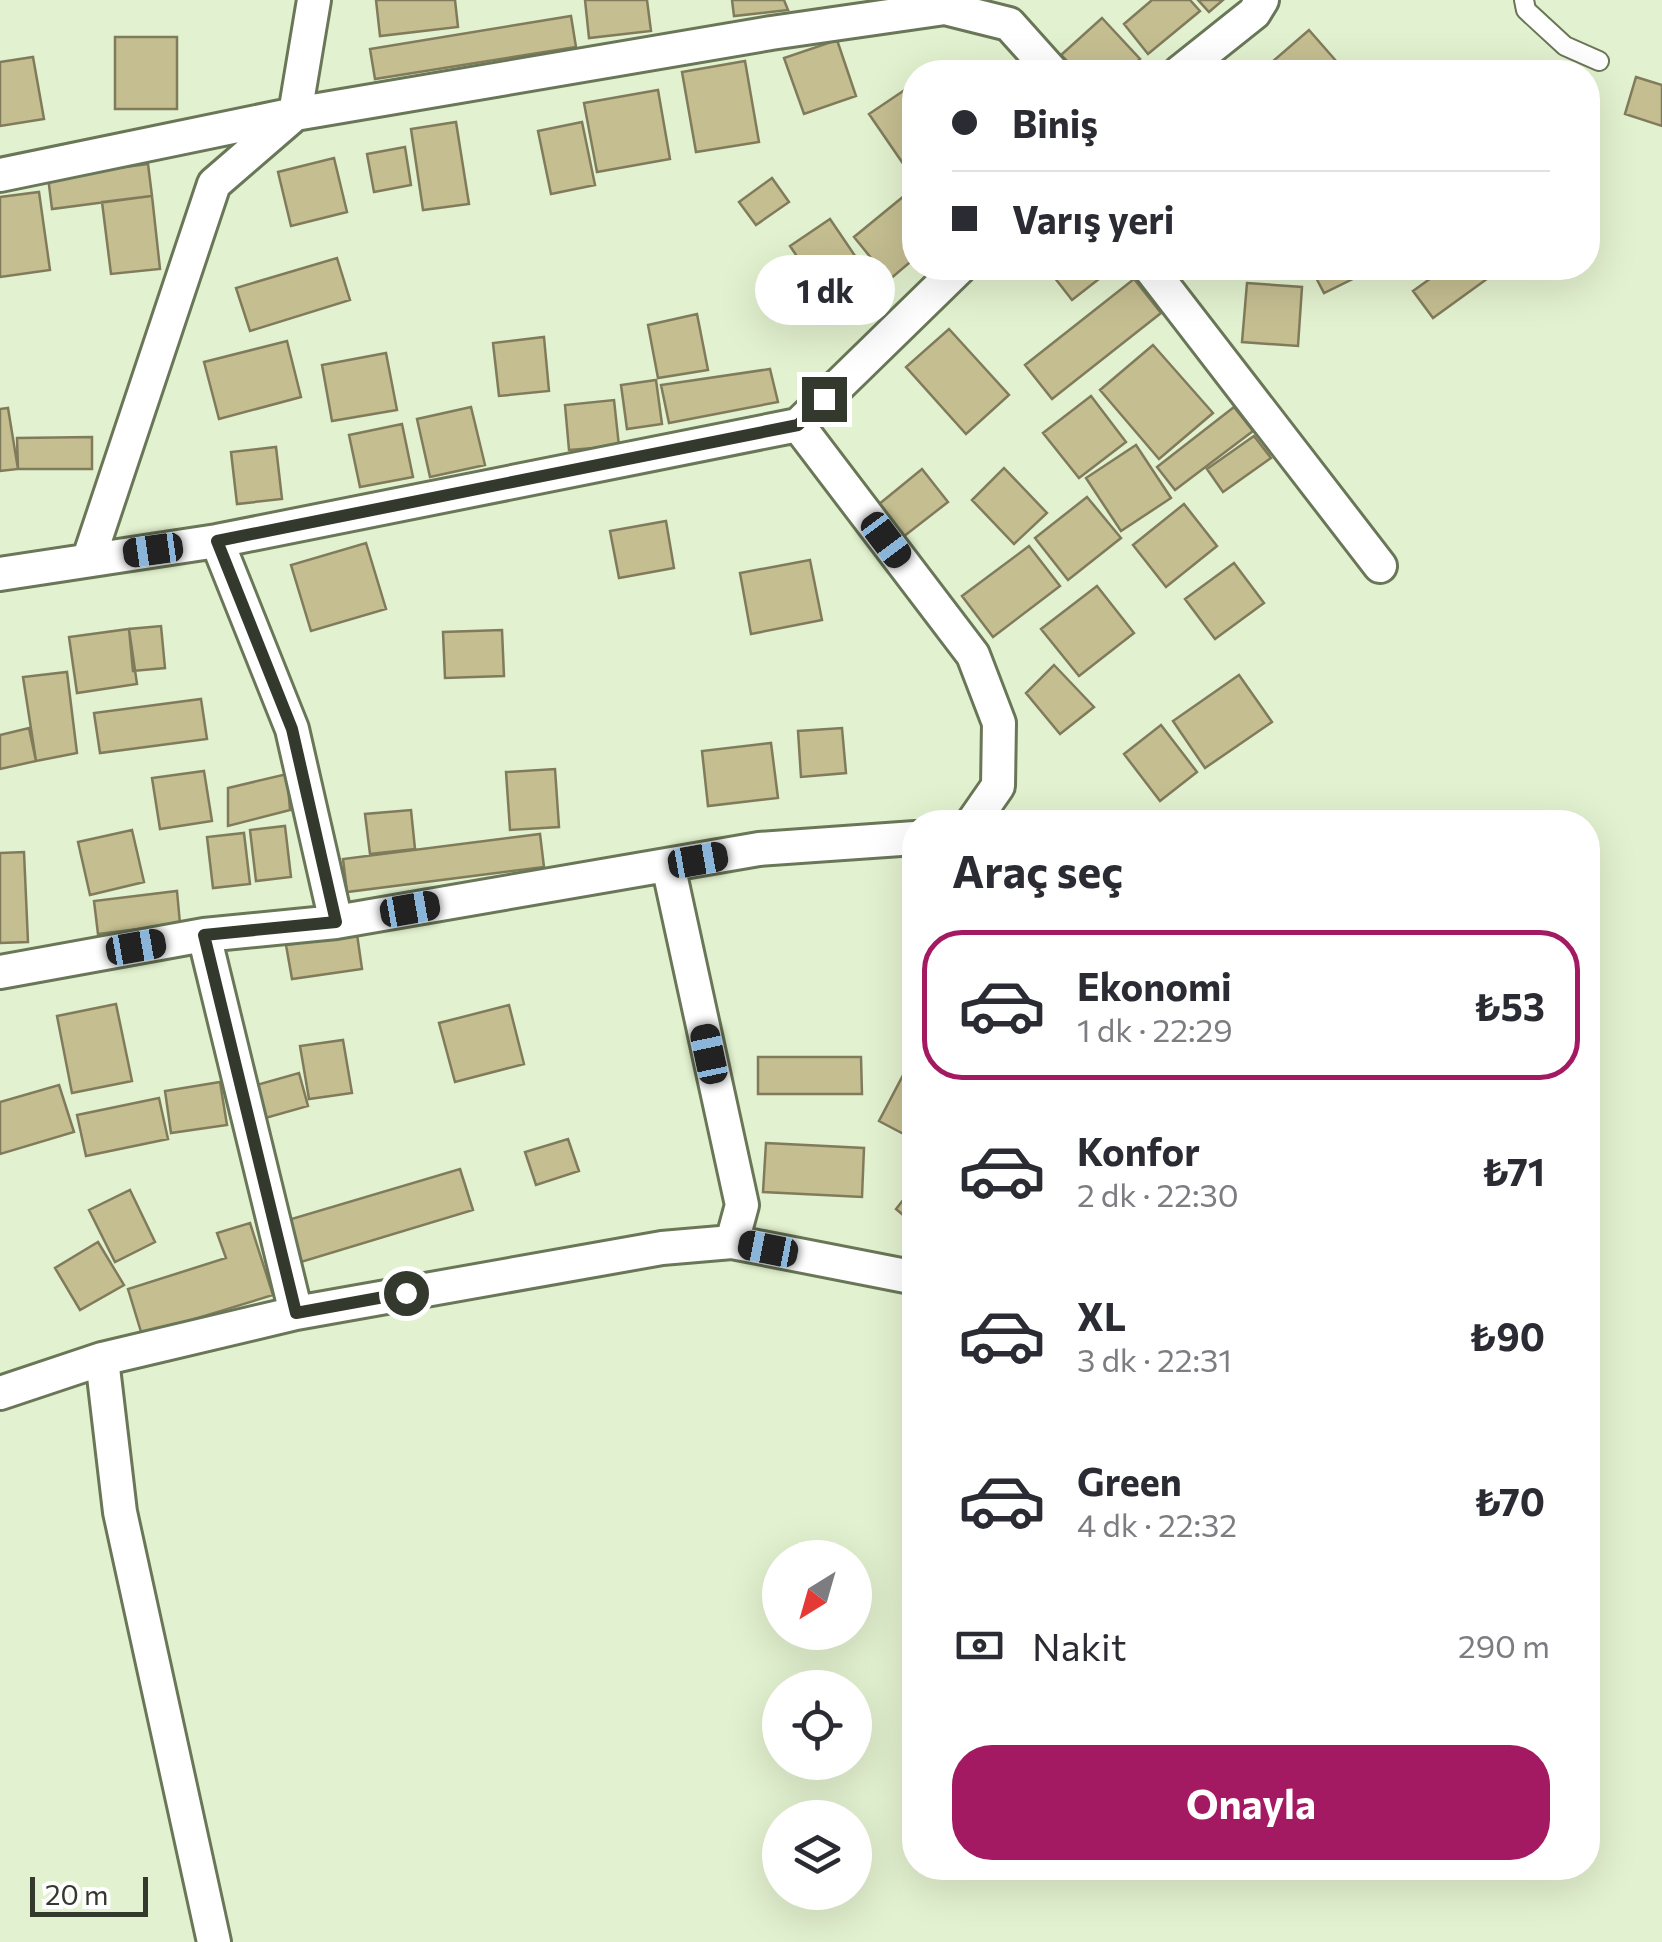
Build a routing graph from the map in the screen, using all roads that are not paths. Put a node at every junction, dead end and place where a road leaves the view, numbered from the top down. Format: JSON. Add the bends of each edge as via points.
{"nodes":[{"id":1,"x":314,"y":0,"type":"edge"},
{"id":2,"x":1262,"y":0,"type":"edge"},
{"id":3,"x":1524,"y":0,"type":"edge"},
{"id":4,"x":1041,"y":60,"type":"edge"},
{"id":5,"x":1195,"y":60,"type":"edge"},
{"id":6,"x":1598,"y":60,"type":"dead end"},
{"id":7,"x":295,"y":114,"type":"junction"},
{"id":8,"x":0,"y":175,"type":"edge"},
{"id":9,"x":946,"y":280,"type":"edge"},
{"id":10,"x":1159,"y":280,"type":"edge"},
{"id":11,"x":798,"y":425,"type":"junction"},
{"id":12,"x":217,"y":541,"type":"junction"},
{"id":13,"x":88,"y":558,"type":"junction"},
{"id":14,"x":1380,"y":566,"type":"dead end"},
{"id":15,"x":0,"y":574,"type":"edge"},
{"id":16,"x":981,"y":810,"type":"edge"},
{"id":17,"x":902,"y":839,"type":"edge"},
{"id":18,"x":668,"y":865,"type":"junction"},
{"id":19,"x":336,"y":922,"type":"junction"},
{"id":20,"x":204,"y":935,"type":"junction"},
{"id":21,"x":0,"y":972,"type":"edge"},
{"id":22,"x":732,"y":1242,"type":"junction"},
{"id":23,"x":902,"y":1275,"type":"edge"},
{"id":24,"x":296,"y":1313,"type":"junction"},
{"id":25,"x":102,"y":1359,"type":"junction"},
{"id":26,"x":0,"y":1393,"type":"edge"},
{"id":27,"x":214,"y":1942,"type":"edge"}],
"edges":[{"from":1,"to":7,"type":"street"},
{"from":2,"to":5,"type":"street"},
{"from":3,"to":6,"type":"lane","via":[[1526,10],[1565,46]]},
{"from":4,"to":7,"type":"street","via":[[1009,24],[944,8]]},
{"from":7,"to":8,"type":"street"},
{"from":7,"to":13,"type":"street","via":[[214,184]]},
{"from":9,"to":11,"type":"street"},
{"from":10,"to":14,"type":"street"},
{"from":11,"to":12,"type":"street"},
{"from":11,"to":16,"type":"street","via":[[973,655],[999,723],[998,786]]},
{"from":12,"to":13,"type":"street"},
{"from":12,"to":19,"type":"street","via":[[292,729]]},
{"from":13,"to":15,"type":"street"},
{"from":17,"to":18,"type":"street","via":[[759,849]]},
{"from":18,"to":19,"type":"street"},
{"from":18,"to":22,"type":"street","via":[[742,1206]]},
{"from":19,"to":20,"type":"street"},
{"from":20,"to":21,"type":"street"},
{"from":20,"to":24,"type":"street"},
{"from":22,"to":23,"type":"street"},
{"from":22,"to":24,"type":"street","via":[[662,1248]]},
{"from":24,"to":25,"type":"street"},
{"from":25,"to":26,"type":"street"},
{"from":25,"to":27,"type":"street","via":[[120,1512]]}]}
